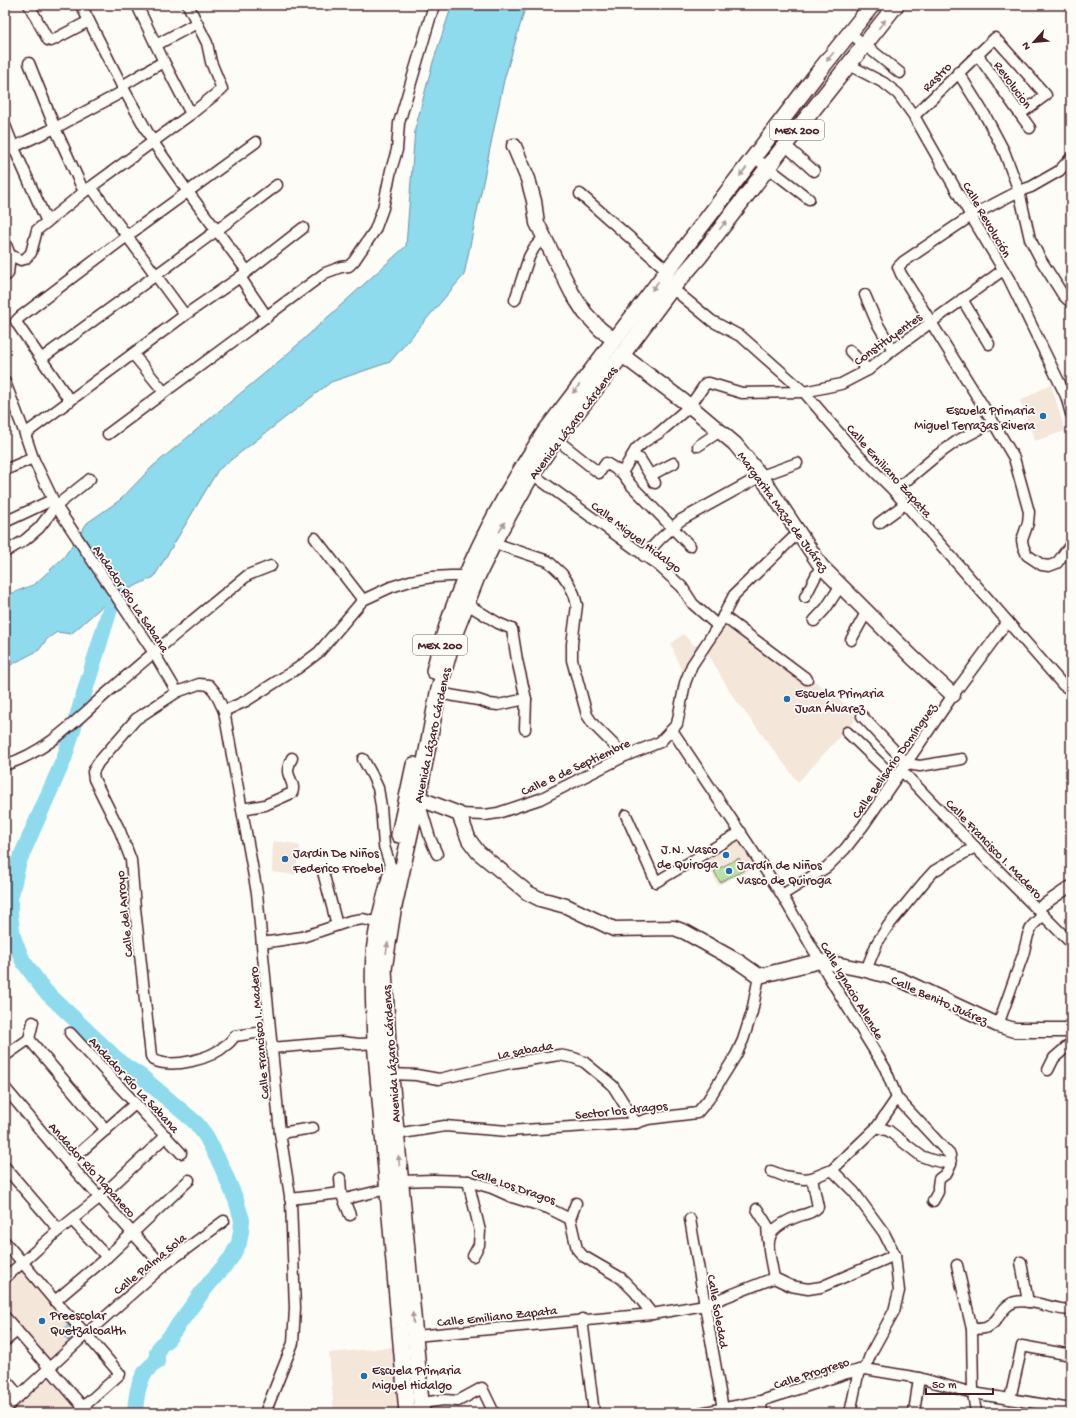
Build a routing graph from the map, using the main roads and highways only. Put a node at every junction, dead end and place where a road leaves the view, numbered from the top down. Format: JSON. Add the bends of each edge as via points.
{"nodes":[{"id":1,"x":872,"y":5,"type":"edge"},
{"id":2,"x":896,"y":5,"type":"edge"},
{"id":3,"x":471,"y":576,"type":"junction"},
{"id":4,"x":381,"y":1043,"type":"junction"},
{"id":5,"x":384,"y":1077,"type":"junction"},
{"id":6,"x":422,"y":1408,"type":"edge"},
{"id":7,"x":407,"y":1413,"type":"edge"}],
"edges":[{"from":1,"to":3,"type":"main road","name":"Avenida Lázaro Cárdenas","number":"MEX 200","one_way":true,"via":[[544,433],[496,512]]},
{"from":3,"to":2,"type":"main road","name":"Avenida Lázaro Cárdenas","number":"MEX 200","one_way":true,"via":[[494,543],[532,474],[556,439]]},
{"from":4,"to":3,"type":"main road","name":"Avenida Lázaro Cárdenas","number":"MEX 200","one_way":true,"via":[[384,969],[393,910],[438,693],[467,604]]},
{"from":3,"to":4,"type":"main road","name":"Avenida Lázaro Cárdenas","number":"MEX 200","via":[[441,643],[379,923],[374,953],[374,1012]]},
{"from":4,"to":5,"type":"main road","name":"Avenida Lázaro Cárdenas","number":"MEX 200"},
{"from":6,"to":5,"type":"main road","name":"Avenida Lázaro Cárdenas","number":"MEX 200","one_way":true,"via":[[396,1134]]},
{"from":5,"to":7,"type":"main road","name":"Avenida Lázaro Cárdenas","number":"MEX 200","via":[[387,1189]]}]}
